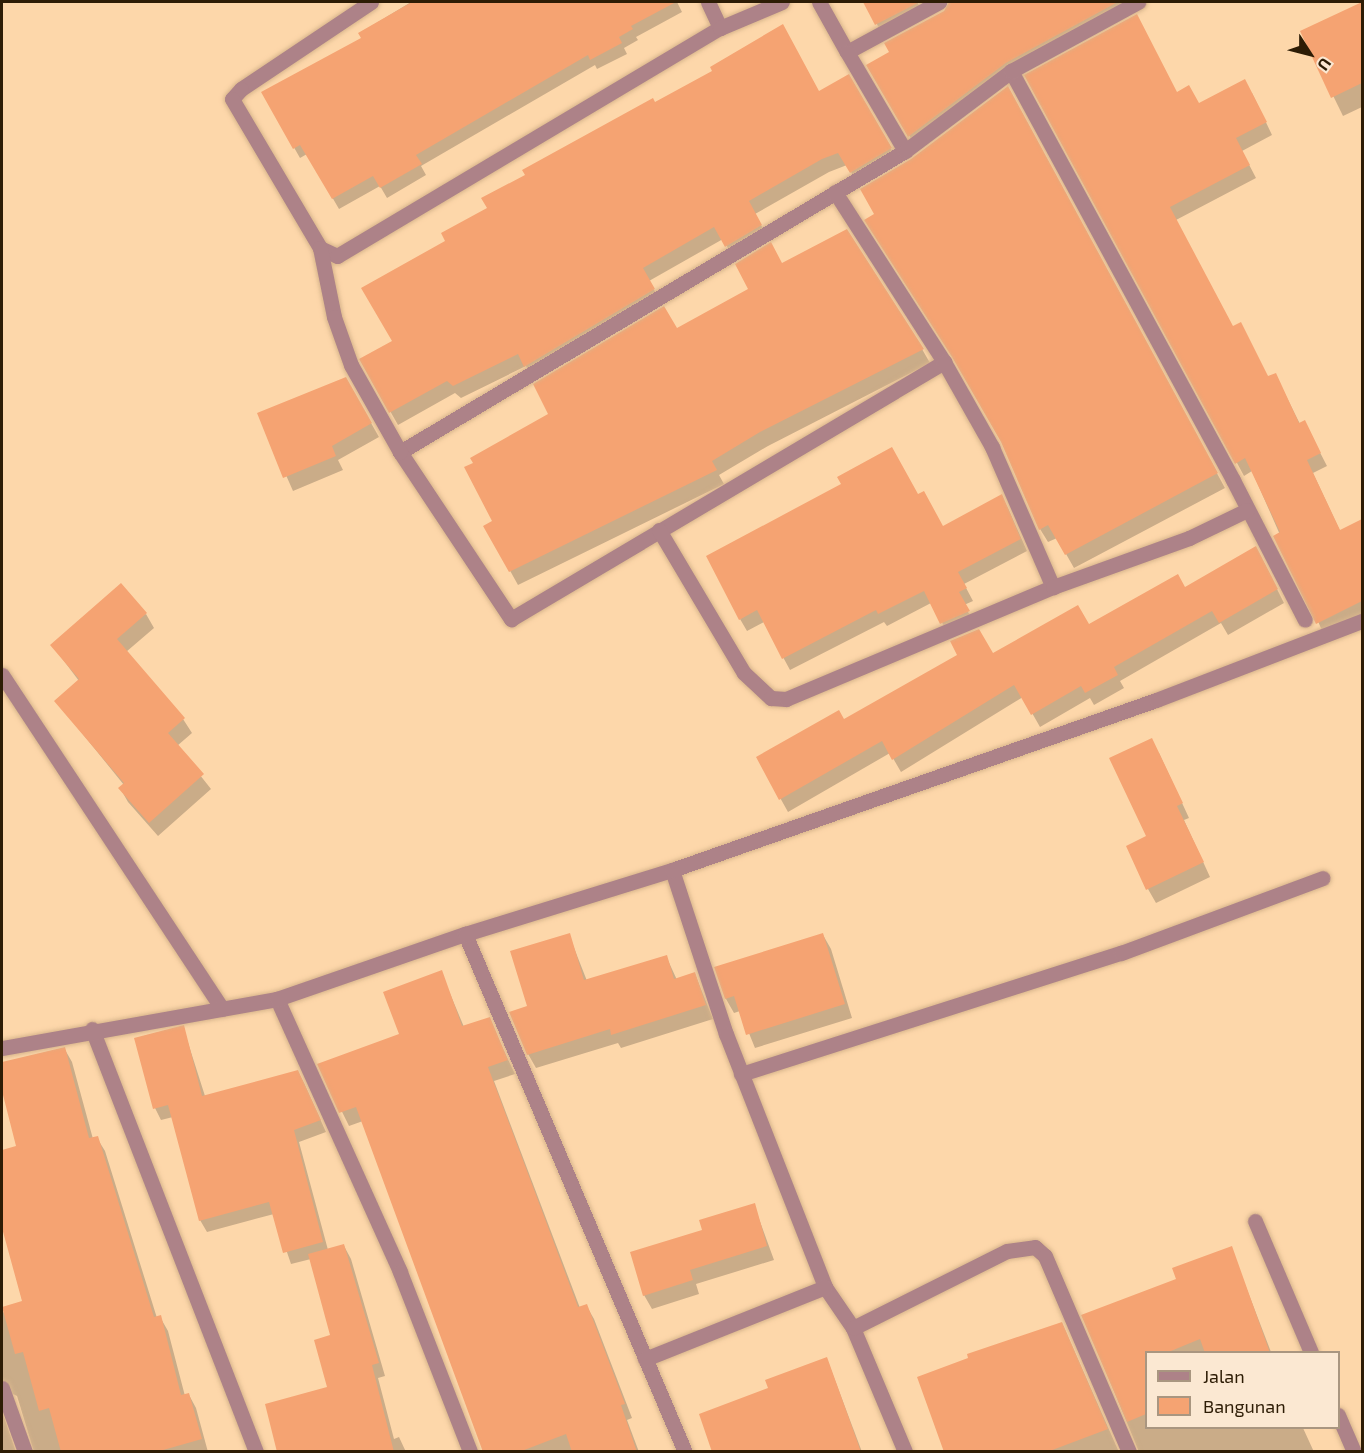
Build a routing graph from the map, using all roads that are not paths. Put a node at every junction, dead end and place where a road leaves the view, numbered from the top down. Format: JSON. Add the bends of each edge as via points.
{"nodes":[{"id":1,"x":371,"y":2,"type":"edge"},
{"id":2,"x":708,"y":2,"type":"edge"},
{"id":3,"x":782,"y":2,"type":"edge"},
{"id":4,"x":819,"y":2,"type":"edge"},
{"id":5,"x":939,"y":2,"type":"edge"},
{"id":6,"x":1138,"y":2,"type":"edge"},
{"id":7,"x":720,"y":28,"type":"junction"},
{"id":8,"x":847,"y":52,"type":"junction"},
{"id":9,"x":1011,"y":71,"type":"junction"},
{"id":10,"x":904,"y":151,"type":"junction"},
{"id":11,"x":835,"y":192,"type":"junction"},
{"id":12,"x":320,"y":248,"type":"junction"},
{"id":13,"x":944,"y":362,"type":"junction"},
{"id":14,"x":400,"y":452,"type":"junction"},
{"id":15,"x":1247,"y":510,"type":"junction"},
{"id":16,"x":659,"y":530,"type":"junction"},
{"id":17,"x":1053,"y":587,"type":"junction"},
{"id":18,"x":1305,"y":620,"type":"dead end"},
{"id":19,"x":1362,"y":621,"type":"edge"},
{"id":20,"x":2,"y":675,"type":"edge"},
{"id":21,"x":672,"y":870,"type":"junction"},
{"id":22,"x":1323,"y":878,"type":"dead end"},
{"id":23,"x":465,"y":934,"type":"junction"},
{"id":24,"x":277,"y":999,"type":"junction"},
{"id":25,"x":222,"y":1009,"type":"junction"},
{"id":26,"x":92,"y":1029,"type":"junction"},
{"id":27,"x":2,"y":1048,"type":"edge"},
{"id":28,"x":741,"y":1074,"type":"junction"},
{"id":29,"x":1255,"y":1221,"type":"dead end"},
{"id":30,"x":825,"y":1287,"type":"junction"},
{"id":31,"x":853,"y":1328,"type":"junction"},
{"id":32,"x":1310,"y":1351,"type":"edge"},
{"id":33,"x":645,"y":1359,"type":"junction"},
{"id":34,"x":2,"y":1388,"type":"edge"},
{"id":35,"x":1340,"y":1420,"type":"edge"},
{"id":36,"x":25,"y":1452,"type":"edge"},
{"id":37,"x":256,"y":1452,"type":"edge"},
{"id":38,"x":471,"y":1452,"type":"edge"},
{"id":39,"x":684,"y":1452,"type":"edge"},
{"id":40,"x":905,"y":1452,"type":"edge"},
{"id":41,"x":1129,"y":1452,"type":"edge"},
{"id":42,"x":1354,"y":1452,"type":"edge"}],
"edges":[{"from":1,"to":12,"type":"street","via":[[241,88],[232,99]]},
{"from":2,"to":7,"type":"street"},
{"from":3,"to":7,"type":"street"},
{"from":4,"to":8,"type":"street"},
{"from":5,"to":8,"type":"street"},
{"from":6,"to":9,"type":"street"},
{"from":7,"to":12,"type":"street","via":[[337,256]]},
{"from":8,"to":10,"type":"street"},
{"from":9,"to":10,"type":"street"},
{"from":9,"to":15,"type":"street"},
{"from":10,"to":11,"type":"street"},
{"from":11,"to":13,"type":"street"},
{"from":11,"to":14,"type":"street"},
{"from":12,"to":14,"type":"street","via":[[334,316],[351,365]]},
{"from":13,"to":16,"type":"street"},
{"from":13,"to":17,"type":"street","via":[[992,447]]},
{"from":14,"to":16,"type":"street","via":[[511,619]]},
{"from":15,"to":17,"type":"street","via":[[1189,538]]},
{"from":15,"to":18,"type":"street"},
{"from":16,"to":17,"type":"street","via":[[744,673],[771,698],[786,699]]},
{"from":19,"to":21,"type":"street","via":[[1156,700]]},
{"from":20,"to":25,"type":"street"},
{"from":21,"to":23,"type":"street"},
{"from":21,"to":28,"type":"street"},
{"from":22,"to":28,"type":"street","via":[[1121,953]]},
{"from":23,"to":24,"type":"street"},
{"from":23,"to":33,"type":"street"},
{"from":24,"to":25,"type":"street"},
{"from":24,"to":38,"type":"street","via":[[400,1272]]},
{"from":25,"to":26,"type":"street"},
{"from":26,"to":27,"type":"street"},
{"from":26,"to":37,"type":"street"},
{"from":28,"to":30,"type":"street"},
{"from":29,"to":32,"type":"street"},
{"from":30,"to":31,"type":"street"},
{"from":30,"to":33,"type":"street"},
{"from":31,"to":40,"type":"street"},
{"from":31,"to":41,"type":"street","via":[[1007,1251],[1035,1247],[1045,1256]]},
{"from":33,"to":39,"type":"street"},
{"from":34,"to":36,"type":"street"},
{"from":35,"to":42,"type":"street"}]}
